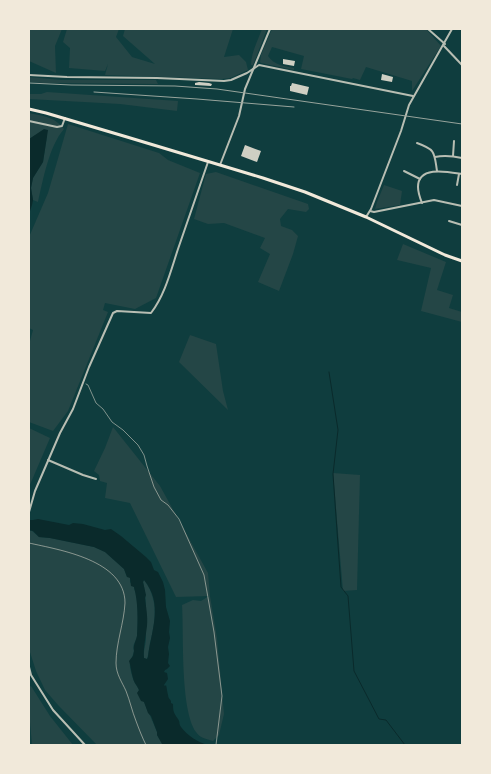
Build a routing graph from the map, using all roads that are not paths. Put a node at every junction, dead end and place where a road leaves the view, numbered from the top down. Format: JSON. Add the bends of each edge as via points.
{"nodes":[{"id":1,"x":270,"y":29,"type":"edge"},
{"id":2,"x":428,"y":29,"type":"edge"},
{"id":3,"x":452,"y":29,"type":"edge"},
{"id":4,"x":444,"y":45,"type":"junction"},
{"id":5,"x":462,"y":65,"type":"edge"},
{"id":6,"x":253,"y":69,"type":"junction"},
{"id":7,"x":29,"y":74,"type":"edge"},
{"id":8,"x":412,"y":96,"type":"junction"},
{"id":9,"x":29,"y":109,"type":"edge"},
{"id":10,"x":65,"y":118,"type":"junction"},
{"id":11,"x":29,"y":121,"type":"edge"},
{"id":12,"x":454,"y":141,"type":"dead end"},
{"id":13,"x":417,"y":143,"type":"dead end"},
{"id":14,"x":452,"y":156,"type":"junction"},
{"id":15,"x":435,"y":157,"type":"junction"},
{"id":16,"x":462,"y":158,"type":"edge"},
{"id":17,"x":208,"y":162,"type":"junction"},
{"id":18,"x":220,"y":165,"type":"junction"},
{"id":19,"x":404,"y":170,"type":"dead end"},
{"id":20,"x":437,"y":171,"type":"junction"},
{"id":21,"x":461,"y":174,"type":"edge"},
{"id":22,"x":420,"y":179,"type":"junction"},
{"id":23,"x":457,"y":185,"type":"dead end"},
{"id":24,"x":422,"y":203,"type":"junction"},
{"id":25,"x":462,"y":206,"type":"edge"},
{"id":26,"x":370,"y":211,"type":"junction"},
{"id":27,"x":366,"y":218,"type":"junction"},
{"id":28,"x":449,"y":222,"type":"dead end"},
{"id":29,"x":462,"y":225,"type":"edge"},
{"id":30,"x":462,"y":261,"type":"edge"},
{"id":31,"x":48,"y":460,"type":"junction"},
{"id":32,"x":96,"y":479,"type":"dead end"},
{"id":33,"x":29,"y":512,"type":"edge"},
{"id":34,"x":462,"y":572,"type":"edge"},
{"id":35,"x":462,"y":584,"type":"edge"},
{"id":36,"x":29,"y":667,"type":"edge"},
{"id":37,"x":30,"y":675,"type":"edge"},
{"id":38,"x":85,"y":745,"type":"edge"}],
"edges":[{"from":1,"to":6,"type":"street"},
{"from":2,"to":4,"type":"street"},
{"from":3,"to":4,"type":"street"},
{"from":4,"to":5,"type":"street"},
{"from":4,"to":8,"type":"street"},
{"from":6,"to":7,"type":"street","via":[[224,81],[67,78]]},
{"from":6,"to":8,"type":"street","via":[[272,67]]},
{"from":6,"to":18,"type":"street"},
{"from":8,"to":26,"type":"street"},
{"from":9,"to":10,"type":"main road"},
{"from":10,"to":11,"type":"street","via":[[62,126],[57,127]]},
{"from":10,"to":17,"type":"main road"},
{"from":12,"to":14,"type":"street"},
{"from":13,"to":15,"type":"street","via":[[430,148]]},
{"from":14,"to":15,"type":"street"},
{"from":14,"to":16,"type":"street"},
{"from":15,"to":20,"type":"street"},
{"from":17,"to":18,"type":"main road"},
{"from":17,"to":31,"type":"street","via":[[158,302],[150,313],[113,313]]},
{"from":18,"to":27,"type":"main road","via":[[305,192]]},
{"from":19,"to":22,"type":"street"},
{"from":20,"to":21,"type":"street"},
{"from":20,"to":22,"type":"street"},
{"from":21,"to":23,"type":"street"},
{"from":22,"to":24,"type":"street","via":[[418,191]]},
{"from":24,"to":25,"type":"street","via":[[436,200]]},
{"from":24,"to":26,"type":"street"},
{"from":26,"to":27,"type":"street"},
{"from":27,"to":30,"type":"main road"},
{"from":28,"to":29,"type":"street"},
{"from":31,"to":32,"type":"street"},
{"from":31,"to":33,"type":"street"},
{"from":34,"to":35,"type":"lane"},
{"from":36,"to":37,"type":"street"},
{"from":37,"to":38,"type":"street","via":[[52,710]]}]}
